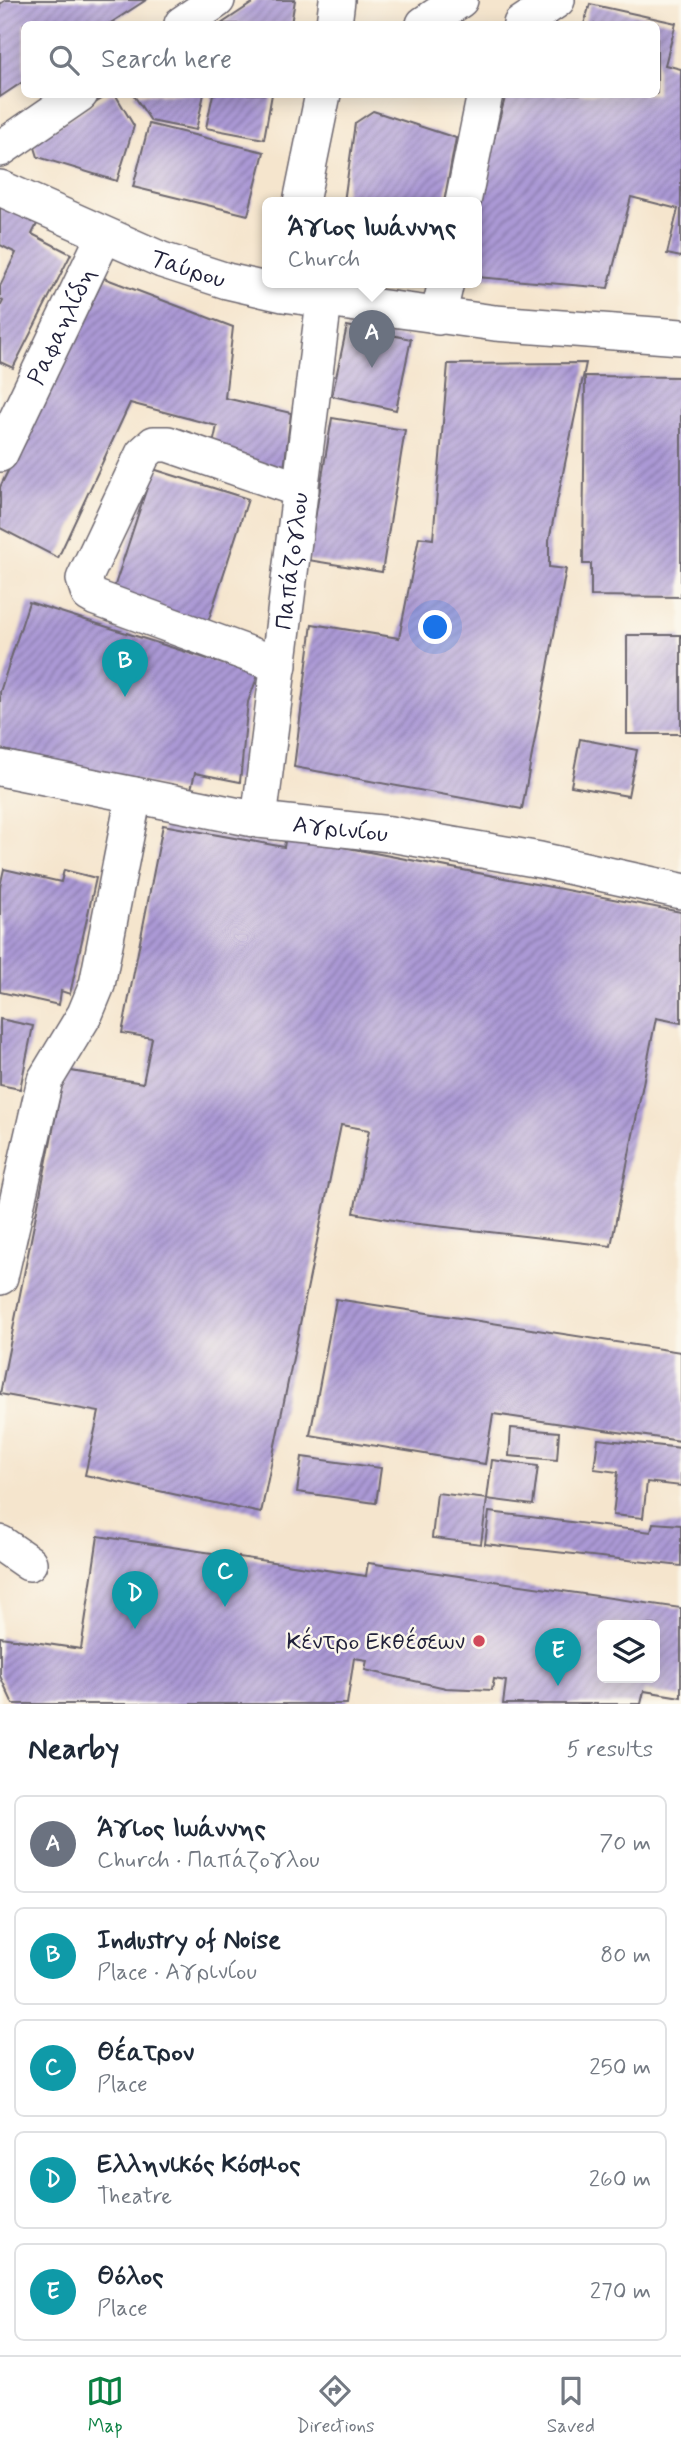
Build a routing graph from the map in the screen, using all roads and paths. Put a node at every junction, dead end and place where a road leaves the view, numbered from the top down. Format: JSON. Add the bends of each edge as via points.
{"nodes":[{"id":1,"x":217,"y":0,"type":"edge"},
{"id":2,"x":337,"y":0,"type":"edge"},
{"id":3,"x":557,"y":0,"type":"edge"},
{"id":4,"x":464,"y":9,"type":"edge"},
{"id":5,"x":186,"y":21,"type":"edge"},
{"id":6,"x":334,"y":21,"type":"edge"},
{"id":7,"x":432,"y":21,"type":"edge"},
{"id":8,"x":526,"y":21,"type":"edge"},
{"id":9,"x":74,"y":98,"type":"edge"},
{"id":10,"x":322,"y":98,"type":"edge"},
{"id":11,"x":484,"y":98,"type":"edge"},
{"id":12,"x":0,"y":149,"type":"edge"},
{"id":13,"x":0,"y":188,"type":"edge"},
{"id":14,"x":302,"y":197,"type":"edge"},
{"id":15,"x":464,"y":197,"type":"edge"},
{"id":16,"x":104,"y":236,"type":"junction"},
{"id":17,"x":262,"y":285,"type":"edge"},
{"id":18,"x":284,"y":288,"type":"edge"},
{"id":19,"x":445,"y":288,"type":"edge"},
{"id":20,"x":324,"y":301,"type":"junction"},
{"id":21,"x":438,"y":317,"type":"junction"},
{"id":22,"x":681,"y":337,"type":"edge"},
{"id":23,"x":0,"y":454,"type":"edge"},
{"id":24,"x":301,"y":490,"type":"junction"},
{"id":25,"x":279,"y":665,"type":"junction"},
{"id":26,"x":0,"y":768,"type":"edge"},
{"id":27,"x":134,"y":795,"type":"junction"},
{"id":28,"x":259,"y":820,"type":"junction"},
{"id":29,"x":681,"y":891,"type":"edge"},
{"id":30,"x":0,"y":1277,"type":"edge"},
{"id":31,"x":0,"y":1543,"type":"edge"},
{"id":32,"x":29,"y":1563,"type":"dead end"}],
"edges":[{"from":1,"to":5,"type":"street"},
{"from":2,"to":6,"type":"street"},
{"from":3,"to":8,"type":"street"},
{"from":4,"to":7,"type":"street"},
{"from":9,"to":12,"type":"street"},
{"from":10,"to":14,"type":"street"},
{"from":11,"to":15,"type":"street"},
{"from":13,"to":16,"type":"street","name":"Ταύρου"},
{"from":16,"to":17,"type":"street","name":"Ταύρου","via":[[227,281]]},
{"from":16,"to":23,"type":"street","name":"Ραφαηλίδη"},
{"from":18,"to":20,"type":"street","name":"Ταύρου"},
{"from":19,"to":21,"type":"street"},
{"from":20,"to":21,"type":"street","name":"Ταύρου"},
{"from":20,"to":24,"type":"street","name":"Παπάζογλου"},
{"from":21,"to":22,"type":"street","name":"Ταύρου"},
{"from":24,"to":25,"type":"street","name":"Παπάζογλου"},
{"from":24,"to":25,"type":"street","via":[[168,444],[154,444],[143,454],[83,579],[89,594],[96,598]]},
{"from":25,"to":28,"type":"street","name":"Παπάζογλου"},
{"from":26,"to":27,"type":"street","name":"Αγρινίου"},
{"from":27,"to":28,"type":"street","name":"Αγρινίου"},
{"from":27,"to":30,"type":"street","via":[[97,985],[45,1080]]},
{"from":28,"to":29,"type":"street","name":"Αγρινίου","via":[[390,834],[540,859]]},
{"from":31,"to":32,"type":"street"}]}
